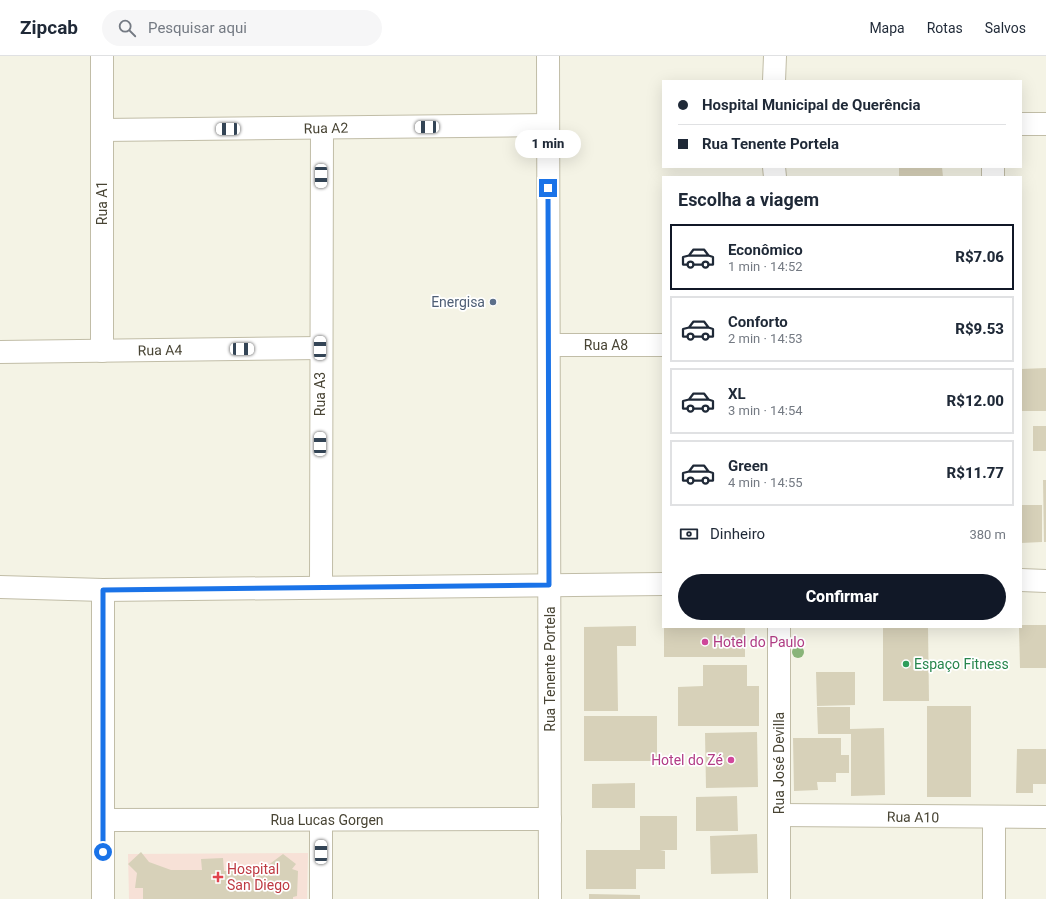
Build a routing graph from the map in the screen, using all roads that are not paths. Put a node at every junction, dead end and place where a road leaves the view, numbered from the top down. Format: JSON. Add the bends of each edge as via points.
{"nodes":[{"id":1,"x":102,"y":56,"type":"edge"},
{"id":2,"x":548,"y":56,"type":"edge"},
{"id":3,"x":775,"y":56,"type":"edge"},
{"id":4,"x":774,"y":80,"type":"edge"},
{"id":5,"x":1022,"y":124,"type":"edge"},
{"id":6,"x":1046,"y":124,"type":"edge"},
{"id":7,"x":548,"y":125,"type":"junction"},
{"id":8,"x":322,"y":128,"type":"junction"},
{"id":9,"x":103,"y":130,"type":"junction"},
{"id":10,"x":662,"y":345,"type":"edge"},
{"id":11,"x":549,"y":346,"type":"junction"},
{"id":12,"x":320,"y":348,"type":"junction"},
{"id":13,"x":102,"y":351,"type":"junction"},
{"id":14,"x":0,"y":352,"type":"edge"},
{"id":15,"x":1022,"y":580,"type":"edge"},
{"id":16,"x":1046,"y":580,"type":"edge"},
{"id":17,"x":662,"y":584,"type":"edge"},
{"id":18,"x":549,"y":585,"type":"junction"},
{"id":19,"x":0,"y":587,"type":"edge"},
{"id":20,"x":321,"y":587,"type":"junction"},
{"id":21,"x":103,"y":590,"type":"junction"},
{"id":22,"x":779,"y":628,"type":"edge"},
{"id":23,"x":779,"y":815,"type":"junction"},
{"id":24,"x":994,"y":817,"type":"junction"},
{"id":25,"x":1046,"y":817,"type":"edge"},
{"id":26,"x":103,"y":820,"type":"junction"},
{"id":27,"x":321,"y":820,"type":"junction"},
{"id":28,"x":550,"y":820,"type":"junction"},
{"id":29,"x":103,"y":899,"type":"edge"},
{"id":30,"x":321,"y":899,"type":"edge"},
{"id":31,"x":550,"y":899,"type":"edge"},
{"id":32,"x":779,"y":899,"type":"edge"},
{"id":33,"x":994,"y":899,"type":"edge"}],
"edges":[{"from":1,"to":9,"type":"street","name":"Rua A1"},
{"from":2,"to":7,"type":"street","name":"Rua Tenente Portela"},
{"from":3,"to":4,"type":"street"},
{"from":5,"to":6,"type":"street"},
{"from":7,"to":8,"type":"street","name":"Rua A2"},
{"from":7,"to":11,"type":"street","name":"Rua Tenente Portela"},
{"from":8,"to":9,"type":"street","name":"Rua A2"},
{"from":8,"to":12,"type":"street","name":"Rua A3"},
{"from":9,"to":13,"type":"street","name":"Rua A1"},
{"from":10,"to":11,"type":"street","name":"Rua A8"},
{"from":11,"to":18,"type":"street","name":"Rua Tenente Portela"},
{"from":12,"to":13,"type":"street","name":"Rua A4"},
{"from":12,"to":20,"type":"street","name":"Rua A3"},
{"from":13,"to":14,"type":"street","name":"Rua A4"},
{"from":15,"to":16,"type":"street"},
{"from":17,"to":18,"type":"street"},
{"from":18,"to":20,"type":"street"},
{"from":18,"to":28,"type":"street","name":"Rua Tenente Portela"},
{"from":19,"to":21,"type":"street"},
{"from":20,"to":21,"type":"street"},
{"from":21,"to":26,"type":"street"},
{"from":22,"to":23,"type":"street","name":"Rua José Devilla"},
{"from":23,"to":24,"type":"street","name":"Rua A10"},
{"from":23,"to":32,"type":"street","name":"Rua José Devilla"},
{"from":24,"to":25,"type":"street","name":"Rua A10"},
{"from":24,"to":33,"type":"street"},
{"from":26,"to":27,"type":"street","name":"Rua Lucas Gorgen"},
{"from":26,"to":29,"type":"street"},
{"from":27,"to":28,"type":"street","name":"Rua Lucas Gorgen"},
{"from":27,"to":30,"type":"street"},
{"from":28,"to":31,"type":"street","name":"Rua Tenente Portela"}]}
